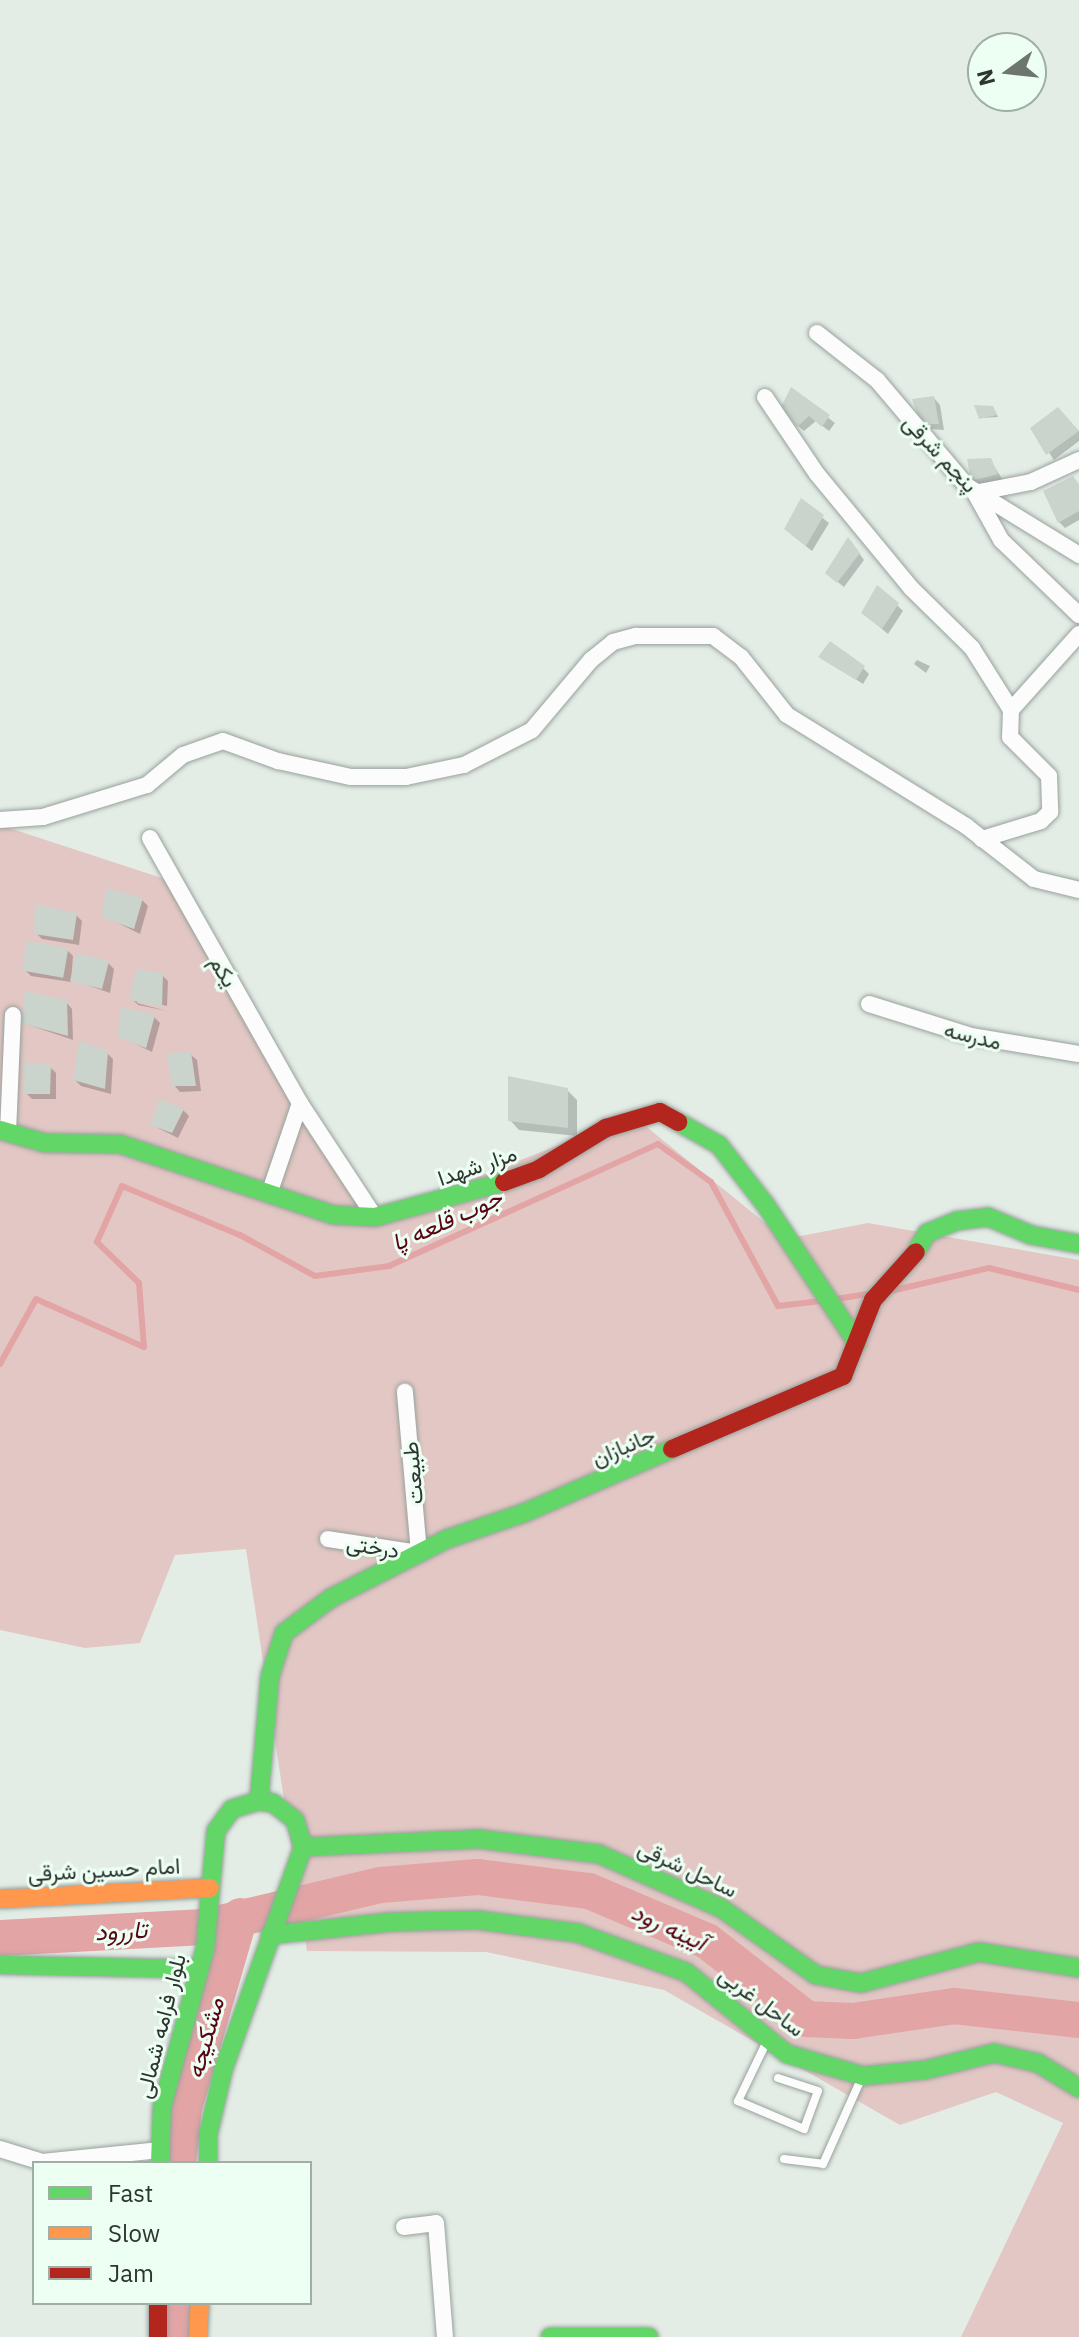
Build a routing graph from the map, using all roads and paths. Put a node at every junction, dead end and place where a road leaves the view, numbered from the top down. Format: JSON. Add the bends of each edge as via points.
{"nodes":[{"id":1,"x":817,"y":333,"type":"dead end"},
{"id":2,"x":765,"y":397,"type":"dead end"},
{"id":3,"x":1079,"y":460,"type":"edge"},
{"id":4,"x":975,"y":493,"type":"junction"},
{"id":5,"x":1079,"y":555,"type":"edge"},
{"id":6,"x":1079,"y":615,"type":"edge"},
{"id":7,"x":1079,"y":634,"type":"edge"},
{"id":8,"x":1011,"y":710,"type":"junction"},
{"id":9,"x":0,"y":820,"type":"edge"},
{"id":10,"x":150,"y":838,"type":"dead end"},
{"id":11,"x":982,"y":839,"type":"junction"},
{"id":12,"x":1079,"y":890,"type":"edge"},
{"id":13,"x":869,"y":1004,"type":"dead end"},
{"id":14,"x":13,"y":1015,"type":"dead end"},
{"id":15,"x":1079,"y":1054,"type":"edge"},
{"id":16,"x":300,"y":1103,"type":"junction"},
{"id":17,"x":4,"y":1132,"type":"edge"},
{"id":18,"x":269,"y":1194,"type":"junction"},
{"id":19,"x":375,"y":1217,"type":"junction"},
{"id":20,"x":1079,"y":1244,"type":"edge"},
{"id":21,"x":857,"y":1343,"type":"junction"},
{"id":22,"x":405,"y":1392,"type":"dead end"},
{"id":23,"x":328,"y":1539,"type":"dead end"},
{"id":24,"x":419,"y":1553,"type":"junction"},
{"id":25,"x":259,"y":1801,"type":"junction"},
{"id":26,"x":303,"y":1847,"type":"junction"},
{"id":27,"x":209,"y":1893,"type":"junction"},
{"id":28,"x":0,"y":1899,"type":"edge"},
{"id":29,"x":271,"y":1928,"type":"junction"},
{"id":30,"x":0,"y":1965,"type":"edge"},
{"id":31,"x":1079,"y":1968,"type":"edge"},
{"id":32,"x":199,"y":1969,"type":"junction"},
{"id":33,"x":768,"y":2039,"type":"junction"},
{"id":34,"x":863,"y":2076,"type":"junction"},
{"id":35,"x":778,"y":2078,"type":"dead end"},
{"id":36,"x":1079,"y":2088,"type":"edge"},
{"id":37,"x":0,"y":2149,"type":"edge"},
{"id":38,"x":160,"y":2157,"type":"edge"},
{"id":39,"x":784,"y":2159,"type":"dead end"},
{"id":40,"x":39,"y":2161,"type":"edge"},
{"id":41,"x":66,"y":2161,"type":"edge"},
{"id":42,"x":208,"y":2161,"type":"edge"},
{"id":43,"x":404,"y":2227,"type":"dead end"},
{"id":44,"x":158,"y":2305,"type":"edge"},
{"id":45,"x":200,"y":2305,"type":"edge"},
{"id":46,"x":158,"y":2337,"type":"edge"},
{"id":47,"x":198,"y":2337,"type":"edge"},
{"id":48,"x":445,"y":2337,"type":"edge"},
{"id":49,"x":550,"y":2337,"type":"edge"},
{"id":50,"x":649,"y":2337,"type":"edge"}],
"edges":[{"from":1,"to":4,"type":"street","name":"پنجم شرقی","via":[[877,380]]},
{"from":2,"to":8,"type":"street","via":[[817,474],[911,588],[972,648]]},
{"from":3,"to":4,"type":"street","via":[[1031,482]]},
{"from":4,"to":5,"type":"street","name":"پنجم شرقی"},
{"from":4,"to":6,"type":"street","via":[[1001,540]]},
{"from":7,"to":8,"type":"street"},
{"from":8,"to":11,"type":"street","via":[[1010,737],[1049,776],[1050,812],[1031,827]]},
{"from":9,"to":11,"type":"street","via":[[43,817],[147,785],[183,755],[223,741],[278,761],[351,777],[406,777],[464,765],[532,730],[613,642],[671,634],[713,636],[741,657],[787,715]]},
{"from":10,"to":16,"type":"street","name":"یکم"},
{"from":11,"to":12,"type":"street","via":[[1034,879]]},
{"from":13,"to":15,"type":"street","name":"مدرسه","via":[[971,1036]]},
{"from":14,"to":17,"type":"street"},
{"from":16,"to":18,"type":"street"},
{"from":16,"to":19,"type":"street","name":"یکم"},
{"from":17,"to":18,"type":"street","name":"مزار شهدا","via":[[45,1143],[120,1144]]},
{"from":18,"to":19,"type":"street","name":"مزار شهدا","via":[[334,1215]]},
{"from":19,"to":21,"type":"street","name":"مزار شهدا","via":[[502,1183],[539,1169],[606,1128],[660,1112],[719,1145],[765,1204]]},
{"from":20,"to":21,"type":"street","name":"جانبازان","via":[[1031,1235],[988,1217],[956,1221],[927,1233],[873,1300]]},
{"from":21,"to":24,"type":"street","name":"جانبازان","via":[[843,1376],[813,1392]]},
{"from":22,"to":24,"type":"street","name":"طبیعت"},
{"from":23,"to":24,"type":"street","name":"درختی"},
{"from":24,"to":25,"type":"street","name":"جانبازان","via":[[331,1598],[284,1633],[270,1676]]},
{"from":25,"to":26,"type":"street","via":[[273,1803],[295,1820]]},
{"from":25,"to":27,"type":"street","name":"بلوار فرامه شمالی","via":[[232,1809],[222,1818],[213,1845]]},
{"from":26,"to":29,"type":"street"},
{"from":26,"to":31,"type":"street","name":"ساحل شرقی","via":[[479,1839],[599,1854],[721,1908],[816,1975],[861,1983],[979,1952]]},
{"from":27,"to":28,"type":"street","name":"امام حسین شرقی"},
{"from":27,"to":32,"type":"street","name":"بلوار فرامه شمالی"},
{"from":29,"to":33,"type":"street","name":"ساحل غربی","via":[[477,1920],[578,1933],[686,1972]]},
{"from":29,"to":42,"type":"street","via":[[223,2071],[208,2135]]},
{"from":30,"to":32,"type":"street"},
{"from":32,"to":38,"type":"street","name":"بلوار فرامه شمالی","via":[[162,2107]]},
{"from":33,"to":34,"type":"street","name":"ساحل غربی","via":[[787,2054]]},
{"from":33,"to":35,"type":"lane","via":[[738,2101],[804,2129],[818,2091]]},
{"from":34,"to":36,"type":"street","name":"ساحل غربی","via":[[925,2070],[994,2053],[1038,2063]]},
{"from":34,"to":39,"type":"lane","via":[[823,2164]]},
{"from":37,"to":40,"type":"street"},
{"from":38,"to":41,"type":"street"},
{"from":43,"to":48,"type":"street","via":[[436,2223]]},
{"from":44,"to":46,"type":"street"},
{"from":45,"to":47,"type":"street"},
{"from":49,"to":50,"type":"street"}]}
